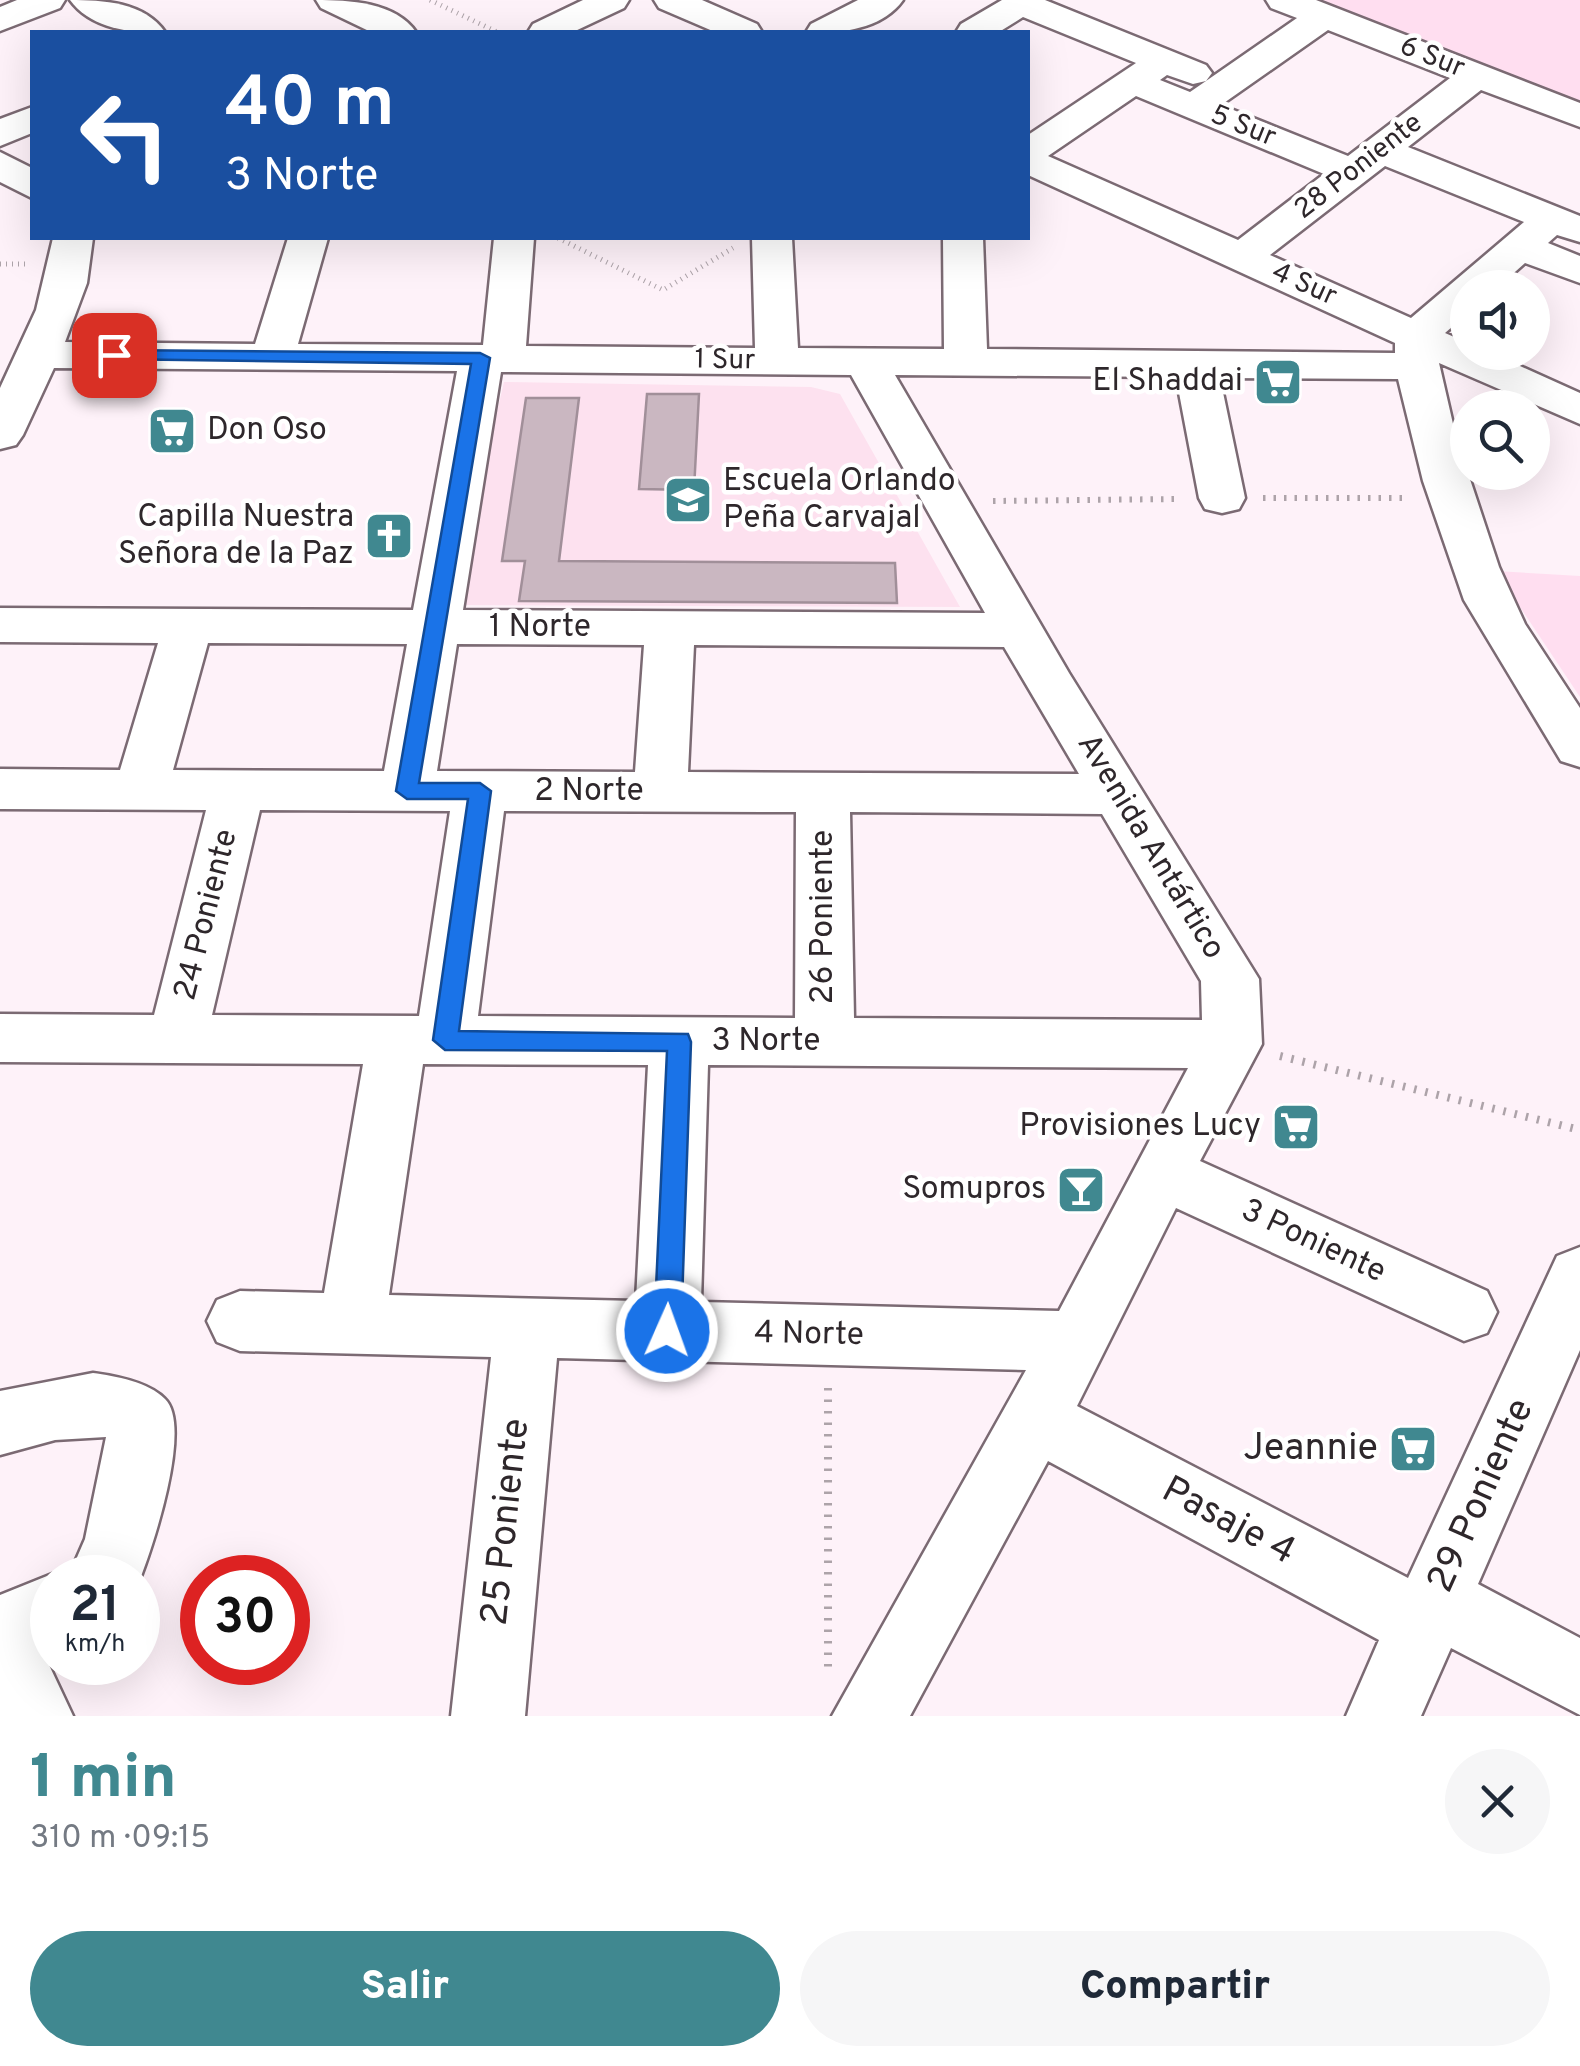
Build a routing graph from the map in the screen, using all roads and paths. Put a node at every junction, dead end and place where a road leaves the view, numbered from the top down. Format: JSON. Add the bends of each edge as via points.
{"nodes":[{"id":1,"x":88,"y":0,"type":"edge"},
{"id":2,"x":334,"y":0,"type":"edge"},
{"id":3,"x":430,"y":0,"type":"edge"},
{"id":4,"x":611,"y":0,"type":"edge"},
{"id":5,"x":672,"y":0,"type":"edge"},
{"id":6,"x":884,"y":0,"type":"edge"},
{"id":7,"x":1284,"y":0,"type":"edge"},
{"id":8,"x":1024,"y":2,"type":"edge"},
{"id":9,"x":1325,"y":15,"type":"junction"},
{"id":10,"x":144,"y":30,"type":"edge"},
{"id":11,"x":394,"y":30,"type":"edge"},
{"id":12,"x":492,"y":30,"type":"edge"},
{"id":13,"x":550,"y":30,"type":"edge"},
{"id":14,"x":740,"y":30,"type":"edge"},
{"id":15,"x":828,"y":30,"type":"edge"},
{"id":16,"x":977,"y":30,"type":"edge"},
{"id":17,"x":1149,"y":72,"type":"junction"},
{"id":18,"x":1476,"y":76,"type":"junction"},
{"id":19,"x":1208,"y":96,"type":"junction"},
{"id":20,"x":1580,"y":116,"type":"edge"},
{"id":21,"x":30,"y":119,"type":"edge"},
{"id":22,"x":0,"y":134,"type":"edge"},
{"id":23,"x":1030,"y":151,"type":"edge"},
{"id":24,"x":1030,"y":161,"type":"edge"},
{"id":25,"x":1366,"y":161,"type":"junction"},
{"id":26,"x":0,"y":164,"type":"edge"},
{"id":27,"x":30,"y":185,"type":"edge"},
{"id":28,"x":1566,"y":225,"type":"edge"},
{"id":29,"x":73,"y":240,"type":"edge"},
{"id":30,"x":307,"y":240,"type":"edge"},
{"id":31,"x":514,"y":240,"type":"edge"},
{"id":32,"x":562,"y":240,"type":"edge"},
{"id":33,"x":963,"y":240,"type":"edge"},
{"id":34,"x":753,"y":242,"type":"edge"},
{"id":35,"x":1520,"y":246,"type":"junction"},
{"id":36,"x":1242,"y":257,"type":"junction"},
{"id":37,"x":1493,"y":270,"type":"edge"},
{"id":38,"x":1580,"y":271,"type":"edge"},
{"id":39,"x":1450,"y":312,"type":"edge"},
{"id":40,"x":1415,"y":351,"type":"junction"},
{"id":41,"x":35,"y":354,"type":"junction"},
{"id":42,"x":273,"y":357,"type":"junction"},
{"id":43,"x":492,"y":358,"type":"junction"},
{"id":44,"x":777,"y":361,"type":"junction"},
{"id":45,"x":866,"y":362,"type":"junction"},
{"id":46,"x":966,"y":362,"type":"junction"},
{"id":47,"x":1195,"y":364,"type":"junction"},
{"id":48,"x":1580,"y":410,"type":"edge"},
{"id":49,"x":0,"y":435,"type":"edge"},
{"id":50,"x":1222,"y":498,"type":"dead end"},
{"id":51,"x":0,"y":625,"type":"edge"},
{"id":52,"x":188,"y":626,"type":"junction"},
{"id":53,"x":434,"y":627,"type":"junction"},
{"id":54,"x":670,"y":628,"type":"junction"},
{"id":55,"x":1021,"y":630,"type":"junction"},
{"id":56,"x":1580,"y":748,"type":"edge"},
{"id":57,"x":0,"y":789,"type":"edge"},
{"id":58,"x":142,"y":790,"type":"junction"},
{"id":59,"x":238,"y":790,"type":"junction"},
{"id":60,"x":407,"y":791,"type":"junction"},
{"id":61,"x":480,"y":791,"type":"junction"},
{"id":62,"x":660,"y":792,"type":"junction"},
{"id":63,"x":823,"y":792,"type":"junction"},
{"id":64,"x":1118,"y":794,"type":"junction"},
{"id":65,"x":0,"y":1038,"type":"edge"},
{"id":66,"x":177,"y":1039,"type":"junction"},
{"id":67,"x":421,"y":1040,"type":"junction"},
{"id":68,"x":679,"y":1042,"type":"junction"},
{"id":69,"x":825,"y":1042,"type":"junction"},
{"id":70,"x":1232,"y":1044,"type":"junction"},
{"id":71,"x":1580,"y":1130,"type":"edge"},
{"id":72,"x":1162,"y":1172,"type":"junction"},
{"id":73,"x":1580,"y":1276,"type":"edge"},
{"id":74,"x":1464,"y":1312,"type":"dead end"},
{"id":75,"x":240,"y":1321,"type":"dead end"},
{"id":76,"x":352,"y":1324,"type":"junction"},
{"id":77,"x":527,"y":1328,"type":"junction"},
{"id":78,"x":667,"y":1331,"type":"junction"},
{"id":79,"x":828,"y":1335,"type":"junction"},
{"id":80,"x":1078,"y":1341,"type":"junction"},
{"id":81,"x":1033,"y":1418,"type":"junction"},
{"id":82,"x":0,"y":1423,"type":"edge"},
{"id":83,"x":114,"y":1555,"type":"edge"},
{"id":84,"x":1429,"y":1613,"type":"junction"},
{"id":85,"x":30,"y":1619,"type":"edge"},
{"id":86,"x":0,"y":1631,"type":"edge"},
{"id":87,"x":0,"y":1643,"type":"edge"},
{"id":88,"x":1580,"y":1678,"type":"edge"},
{"id":89,"x":855,"y":1703,"type":"edge"},
{"id":90,"x":36,"y":1716,"type":"edge"},
{"id":91,"x":488,"y":1716,"type":"edge"},
{"id":92,"x":1383,"y":1716,"type":"edge"}],
"edges":[{"from":1,"to":10,"type":"street"},
{"from":2,"to":11,"type":"street"},
{"from":3,"to":12,"type":"path"},
{"from":4,"to":13,"type":"street"},
{"from":5,"to":14,"type":"street"},
{"from":6,"to":15,"type":"street"},
{"from":7,"to":9,"type":"street","name":"6 Sur"},
{"from":8,"to":16,"type":"street"},
{"from":8,"to":17,"type":"street","name":"5 Sur"},
{"from":9,"to":18,"type":"street","name":"6 Sur"},
{"from":9,"to":19,"type":"street"},
{"from":17,"to":19,"type":"street","name":"5 Sur"},
{"from":17,"to":23,"type":"street"},
{"from":18,"to":20,"type":"street","name":"6 Sur"},
{"from":18,"to":25,"type":"street","name":"28 Poniente"},
{"from":19,"to":25,"type":"street","name":"5 Sur"},
{"from":21,"to":22,"type":"street"},
{"from":24,"to":36,"type":"street","name":"4 Sur"},
{"from":25,"to":28,"type":"street","name":"5 Sur"},
{"from":25,"to":36,"type":"street","name":"28 Poniente"},
{"from":26,"to":27,"type":"street"},
{"from":28,"to":35,"type":"street"},
{"from":29,"to":41,"type":"street","via":[[73,264]]},
{"from":30,"to":42,"type":"street"},
{"from":31,"to":43,"type":"street"},
{"from":32,"to":34,"type":"path","via":[[663,290]]},
{"from":33,"to":46,"type":"street"},
{"from":34,"to":44,"type":"street"},
{"from":35,"to":37,"type":"street"},
{"from":35,"to":38,"type":"street"},
{"from":36,"to":40,"type":"street","name":"4 Sur"},
{"from":39,"to":40,"type":"street"},
{"from":40,"to":47,"type":"street","name":"1 Sur"},
{"from":40,"to":48,"type":"street","name":"4 Sur"},
{"from":40,"to":56,"type":"street","via":[[1452,498],[1497,620]]},
{"from":41,"to":42,"type":"street","name":"1 Sur"},
{"from":41,"to":49,"type":"street"},
{"from":42,"to":43,"type":"street","name":"1 Sur"},
{"from":43,"to":44,"type":"street","name":"1 Sur"},
{"from":43,"to":53,"type":"street"},
{"from":44,"to":45,"type":"street","name":"1 Sur"},
{"from":45,"to":46,"type":"street","name":"1 Sur"},
{"from":45,"to":55,"type":"street","name":"Avenida Antártico"},
{"from":46,"to":47,"type":"street","name":"1 Sur"},
{"from":47,"to":50,"type":"street"},
{"from":51,"to":52,"type":"street","name":"1 Norte"},
{"from":52,"to":53,"type":"street","name":"1 Norte"},
{"from":52,"to":58,"type":"street"},
{"from":53,"to":54,"type":"street","name":"1 Norte"},
{"from":53,"to":60,"type":"street"},
{"from":54,"to":55,"type":"street","name":"1 Norte"},
{"from":54,"to":62,"type":"street"},
{"from":55,"to":64,"type":"street","name":"Avenida Antártico"},
{"from":57,"to":58,"type":"street","name":"2 Norte"},
{"from":58,"to":59,"type":"street","name":"2 Norte"},
{"from":59,"to":60,"type":"street","name":"2 Norte"},
{"from":59,"to":66,"type":"street","name":"24 Poniente"},
{"from":60,"to":61,"type":"street","name":"2 Norte"},
{"from":61,"to":62,"type":"street","name":"2 Norte"},
{"from":61,"to":67,"type":"street"},
{"from":62,"to":63,"type":"street","name":"2 Norte"},
{"from":63,"to":64,"type":"street","name":"2 Norte"},
{"from":63,"to":69,"type":"street","name":"26 Poniente"},
{"from":64,"to":70,"type":"street","name":"Avenida Antártico","via":[[1230,979]]},
{"from":65,"to":66,"type":"street","name":"3 Norte"},
{"from":66,"to":67,"type":"street","name":"3 Norte"},
{"from":67,"to":68,"type":"street","name":"3 Norte"},
{"from":67,"to":76,"type":"street"},
{"from":68,"to":69,"type":"street","name":"3 Norte"},
{"from":68,"to":78,"type":"street"},
{"from":69,"to":70,"type":"street","name":"3 Norte"},
{"from":70,"to":71,"type":"path"},
{"from":70,"to":72,"type":"street"},
{"from":72,"to":74,"type":"street","name":"3 Poniente"},
{"from":72,"to":80,"type":"street"},
{"from":73,"to":84,"type":"street","name":"29 Poniente"},
{"from":75,"to":76,"type":"street","name":"4 Norte"},
{"from":76,"to":77,"type":"street","name":"4 Norte"},
{"from":77,"to":78,"type":"street","name":"4 Norte"},
{"from":77,"to":91,"type":"street","name":"25 Poniente"},
{"from":78,"to":79,"type":"street","name":"4 Norte"},
{"from":79,"to":80,"type":"street","name":"4 Norte"},
{"from":79,"to":89,"type":"path","via":[[828,1676]]},
{"from":80,"to":81,"type":"street"},
{"from":81,"to":84,"type":"street","name":"Pasaje 4"},
{"from":81,"to":89,"type":"street"},
{"from":82,"to":83,"type":"street","via":[[90,1404],[128,1408],[143,1422]]},
{"from":84,"to":88,"type":"street","name":"Pasaje 4"},
{"from":84,"to":92,"type":"street","name":"29 Poniente"},
{"from":85,"to":86,"type":"street"},
{"from":87,"to":90,"type":"street"}]}
